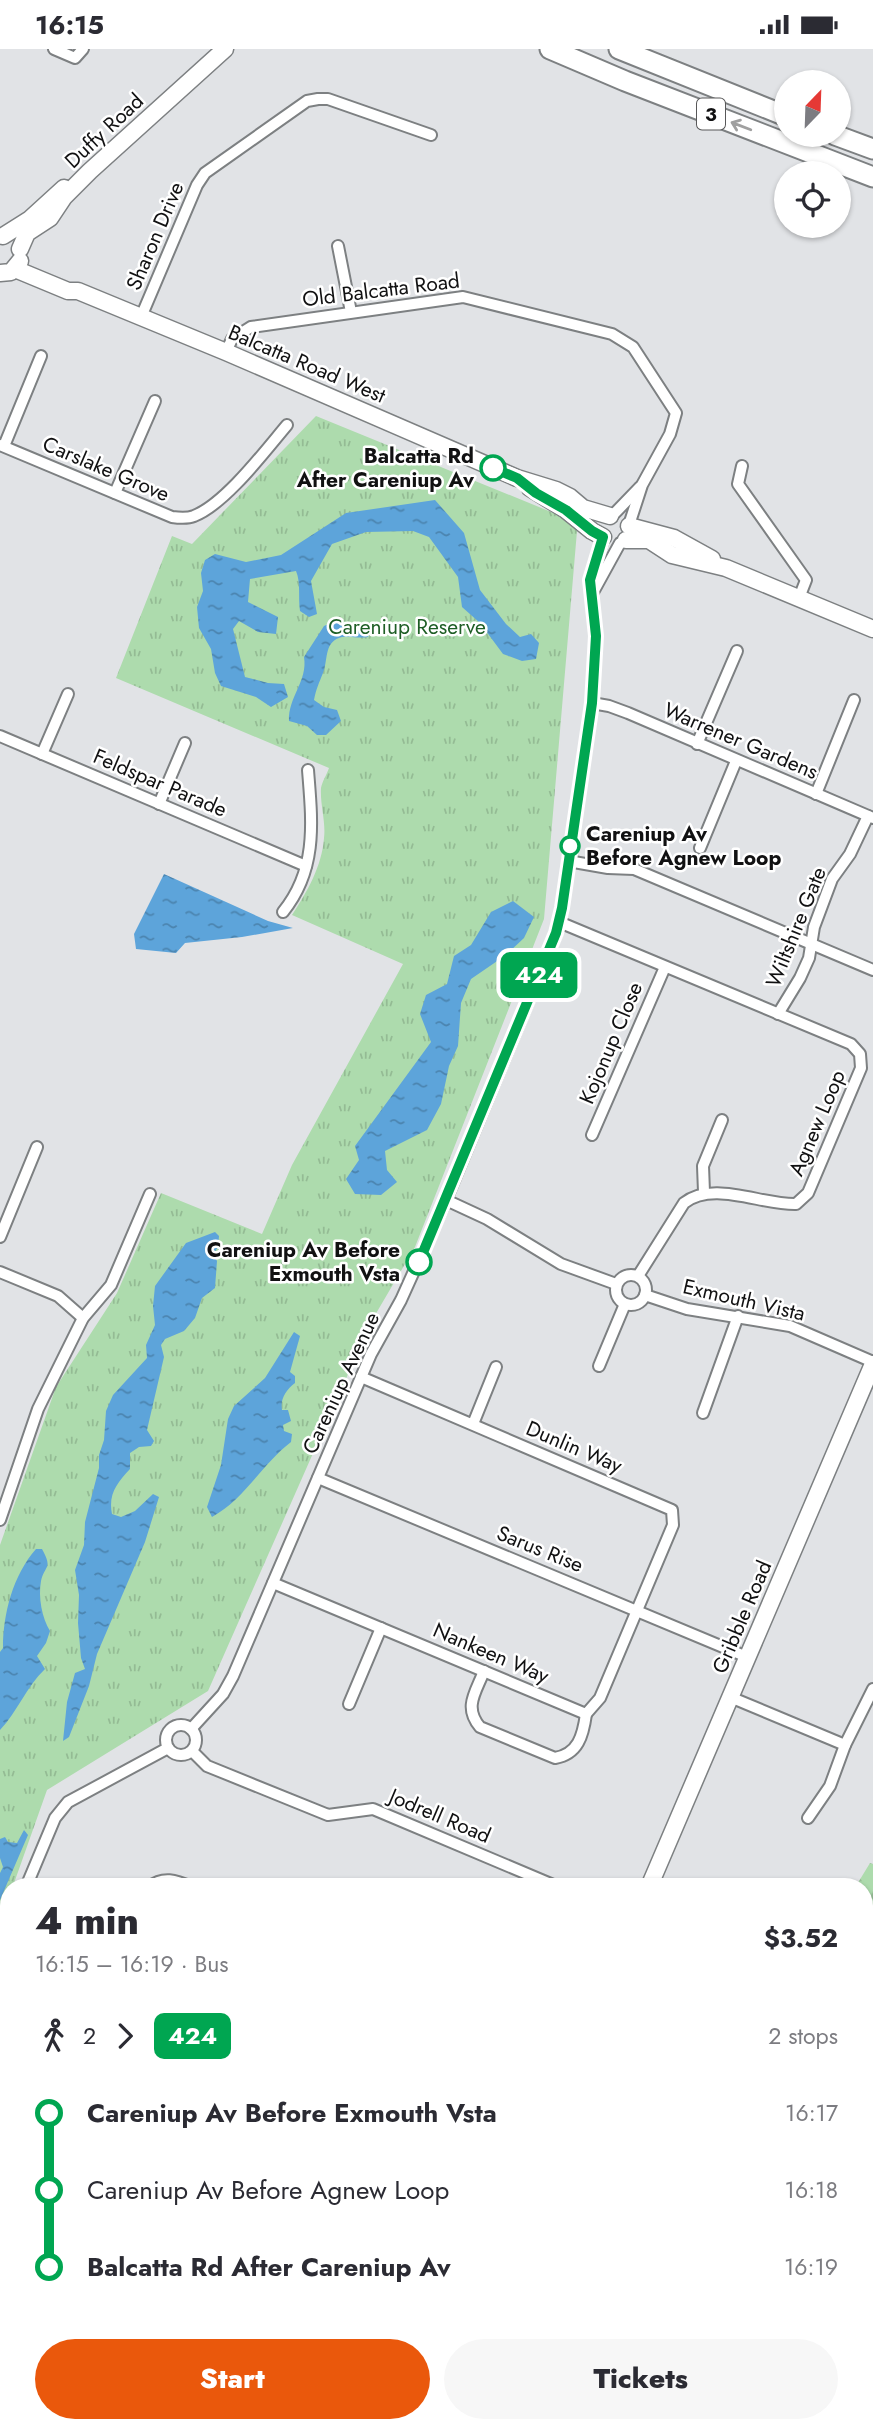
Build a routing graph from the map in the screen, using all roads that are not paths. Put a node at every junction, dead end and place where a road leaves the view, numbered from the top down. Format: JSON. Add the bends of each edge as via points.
{"nodes":[{"id":1,"x":54,"y":49,"type":"edge"},
{"id":2,"x":83,"y":49,"type":"edge"},
{"id":3,"x":212,"y":49,"type":"edge"},
{"id":4,"x":225,"y":49,"type":"edge"},
{"id":5,"x":550,"y":49,"type":"edge"},
{"id":6,"x":618,"y":49,"type":"edge"},
{"id":7,"x":774,"y":111,"type":"edge"},
{"id":8,"x":431,"y":135,"type":"dead end"},
{"id":9,"x":851,"y":141,"type":"edge"},
{"id":10,"x":873,"y":149,"type":"edge"},
{"id":11,"x":873,"y":177,"type":"edge"},
{"id":12,"x":2,"y":237,"type":"edge"},
{"id":13,"x":338,"y":246,"type":"dead end"},
{"id":14,"x":9,"y":266,"type":"edge"},
{"id":15,"x":351,"y":312,"type":"junction"},
{"id":16,"x":141,"y":317,"type":"junction"},
{"id":17,"x":226,"y":352,"type":"junction"},
{"id":18,"x":41,"y":356,"type":"dead end"},
{"id":19,"x":155,"y":401,"type":"dead end"},
{"id":20,"x":288,"y":425,"type":"dead end"},
{"id":21,"x":2,"y":446,"type":"edge"},
{"id":22,"x":742,"y":465,"type":"dead end"},
{"id":23,"x":517,"y":478,"type":"junction"},
{"id":24,"x":642,"y":485,"type":"junction"},
{"id":25,"x":116,"y":493,"type":"junction"},
{"id":26,"x":612,"y":516,"type":"junction"},
{"id":27,"x":626,"y":533,"type":"junction"},
{"id":28,"x":603,"y":537,"type":"junction"},
{"id":29,"x":592,"y":594,"type":"junction"},
{"id":30,"x":799,"y":598,"type":"junction"},
{"id":31,"x":873,"y":629,"type":"edge"},
{"id":32,"x":737,"y":651,"type":"dead end"},
{"id":33,"x":68,"y":694,"type":"dead end"},
{"id":34,"x":854,"y":700,"type":"dead end"},
{"id":35,"x":592,"y":703,"type":"junction"},
{"id":36,"x":0,"y":736,"type":"edge"},
{"id":37,"x":185,"y":743,"type":"dead end"},
{"id":38,"x":697,"y":744,"type":"junction"},
{"id":39,"x":42,"y":754,"type":"junction"},
{"id":40,"x":736,"y":761,"type":"junction"},
{"id":41,"x":308,"y":770,"type":"dead end"},
{"id":42,"x":816,"y":794,"type":"junction"},
{"id":43,"x":159,"y":804,"type":"junction"},
{"id":44,"x":871,"y":817,"type":"edge"},
{"id":45,"x":700,"y":848,"type":"dead end"},
{"id":46,"x":568,"y":861,"type":"junction"},
{"id":47,"x":306,"y":866,"type":"junction"},
{"id":48,"x":283,"y":912,"type":"dead end"},
{"id":49,"x":559,"y":922,"type":"junction"},
{"id":50,"x":812,"y":945,"type":"junction"},
{"id":51,"x":665,"y":967,"type":"junction"},
{"id":52,"x":873,"y":970,"type":"edge"},
{"id":53,"x":778,"y":1014,"type":"junction"},
{"id":54,"x":722,"y":1120,"type":"dead end"},
{"id":55,"x":592,"y":1135,"type":"dead end"},
{"id":56,"x":37,"y":1147,"type":"dead end"},
{"id":57,"x":704,"y":1192,"type":"junction"},
{"id":58,"x":150,"y":1194,"type":"dead end"},
{"id":59,"x":446,"y":1200,"type":"junction"},
{"id":60,"x":0,"y":1237,"type":"edge"},
{"id":61,"x":0,"y":1272,"type":"edge"},
{"id":62,"x":638,"y":1276,"type":"junction"},
{"id":63,"x":616,"y":1284,"type":"junction"},
{"id":64,"x":645,"y":1295,"type":"junction"},
{"id":65,"x":625,"y":1304,"type":"junction"},
{"id":66,"x":738,"y":1316,"type":"junction"},
{"id":67,"x":83,"y":1318,"type":"junction"},
{"id":68,"x":873,"y":1363,"type":"edge"},
{"id":69,"x":599,"y":1366,"type":"dead end"},
{"id":70,"x":496,"y":1367,"type":"dead end"},
{"id":71,"x":361,"y":1377,"type":"junction"},
{"id":72,"x":867,"y":1394,"type":"edge"},
{"id":73,"x":703,"y":1413,"type":"dead end"},
{"id":74,"x":473,"y":1424,"type":"junction"},
{"id":75,"x":318,"y":1478,"type":"junction"},
{"id":76,"x":0,"y":1520,"type":"edge"},
{"id":77,"x":273,"y":1583,"type":"junction"},
{"id":78,"x":638,"y":1610,"type":"junction"},
{"id":79,"x":381,"y":1628,"type":"junction"},
{"id":80,"x":747,"y":1657,"type":"junction"},
{"id":81,"x":484,"y":1671,"type":"junction"},
{"id":82,"x":873,"y":1689,"type":"edge"},
{"id":83,"x":730,"y":1697,"type":"junction"},
{"id":84,"x":349,"y":1704,"type":"dead end"},
{"id":85,"x":586,"y":1714,"type":"junction"},
{"id":86,"x":191,"y":1729,"type":"junction"},
{"id":87,"x":845,"y":1745,"type":"junction"},
{"id":88,"x":168,"y":1748,"type":"junction"},
{"id":89,"x":192,"y":1751,"type":"junction"},
{"id":90,"x":808,"y":1818,"type":"dead end"},
{"id":91,"x":30,"y":1878,"type":"edge"},
{"id":92,"x":537,"y":1878,"type":"edge"},
{"id":93,"x":653,"y":1878,"type":"edge"}],
"edges":[{"from":1,"to":2,"type":"street","via":[[75,58]]},
{"from":3,"to":12,"type":"street","name":"Duffy Road","via":[[30,219]]},
{"from":4,"to":14,"type":"street","name":"Duffy Road","via":[[90,171],[50,218],[27,233]]},
{"from":11,"to":5,"type":"highway","number":"3","one_way":true},
{"from":6,"to":7,"type":"highway","number":"3"},
{"from":8,"to":16,"type":"street","name":"Sharon Drive","via":[[328,99],[307,101],[205,173]]},
{"from":9,"to":10,"type":"highway"},
{"from":12,"to":14,"type":"street","name":"Balcatta Road West","via":[[14,240]]},
{"from":13,"to":15,"type":"street"},
{"from":14,"to":16,"type":"street","name":"Balcatta Road West","via":[[28,262],[78,291]]},
{"from":15,"to":17,"type":"street","name":"Old Balcatta Road","via":[[251,327],[232,339]]},
{"from":15,"to":24,"type":"street","name":"Old Balcatta Road","via":[[463,297],[612,334],[633,347],[676,413],[670,434]]},
{"from":16,"to":17,"type":"street","name":"Balcatta Road West"},
{"from":17,"to":23,"type":"street","name":"Balcatta Road West"},
{"from":18,"to":21,"type":"street"},
{"from":19,"to":25,"type":"street"},
{"from":20,"to":25,"type":"street","name":"Carslake Grove","via":[[241,478],[208,509],[190,518],[172,517]]},
{"from":21,"to":25,"type":"street","name":"Carslake Grove"},
{"from":22,"to":30,"type":"street","via":[[738,484],[806,580]]},
{"from":23,"to":26,"type":"street","name":"Balcatta Road West","via":[[556,489],[583,508]]},
{"from":23,"to":28,"type":"street","name":"Balcatta Road West"},
{"from":24,"to":26,"type":"street"},
{"from":24,"to":27,"type":"street"},
{"from":26,"to":27,"type":"street","via":[[622,517]]},
{"from":26,"to":28,"type":"street","via":[[602,524]]},
{"from":27,"to":28,"type":"street","via":[[610,543]]},
{"from":27,"to":29,"type":"street"},
{"from":27,"to":30,"type":"street","via":[[649,540],[672,555],[726,568]]},
{"from":28,"to":29,"type":"street","name":"Careniup Avenue","via":[[590,580]]},
{"from":29,"to":35,"type":"street","name":"Careniup Avenue","via":[[596,636]]},
{"from":30,"to":31,"type":"street"},
{"from":32,"to":38,"type":"street"},
{"from":33,"to":39,"type":"street"},
{"from":34,"to":42,"type":"street"},
{"from":35,"to":38,"type":"street","name":"Warrener Gardens","via":[[628,713]]},
{"from":35,"to":46,"type":"street","name":"Careniup Avenue"},
{"from":36,"to":39,"type":"street","name":"Feldspar Parade"},
{"from":37,"to":43,"type":"street"},
{"from":38,"to":40,"type":"street","name":"Warrener Gardens"},
{"from":39,"to":43,"type":"street","name":"Feldspar Parade"},
{"from":40,"to":42,"type":"street","name":"Warrener Gardens"},
{"from":40,"to":45,"type":"street"},
{"from":41,"to":47,"type":"street","via":[[312,845]]},
{"from":42,"to":44,"type":"street","name":"Warrener Gardens"},
{"from":43,"to":47,"type":"street","name":"Feldspar Parade"},
{"from":44,"to":50,"type":"street","name":"Wiltshire Gate","via":[[832,879]]},
{"from":46,"to":49,"type":"street","name":"Careniup Avenue"},
{"from":46,"to":50,"type":"street","via":[[634,869]]},
{"from":47,"to":48,"type":"street"},
{"from":49,"to":51,"type":"street","name":"Agnew Loop"},
{"from":49,"to":59,"type":"street","name":"Careniup Avenue"},
{"from":50,"to":52,"type":"street"},
{"from":50,"to":53,"type":"street","name":"Wiltshire Gate","via":[[800,978]]},
{"from":51,"to":53,"type":"street","name":"Agnew Loop"},
{"from":51,"to":55,"type":"street","name":"Kojonup Close"},
{"from":53,"to":57,"type":"street","name":"Agnew Loop","via":[[851,1044],[860,1053],[861,1068],[808,1193],[796,1204]]},
{"from":54,"to":57,"type":"street","via":[[703,1166]]},
{"from":56,"to":60,"type":"street"},
{"from":57,"to":62,"type":"street","via":[[684,1203]]},
{"from":58,"to":67,"type":"street","via":[[111,1285]]},
{"from":59,"to":63,"type":"street","via":[[561,1264]]},
{"from":59,"to":71,"type":"street","name":"Careniup Avenue"},
{"from":61,"to":67,"type":"street","via":[[58,1296]]},
{"from":62,"to":63,"type":"street","via":[[628,1275]]},
{"from":62,"to":64,"type":"street","via":[[645,1284]]},
{"from":63,"to":65,"type":"street","via":[[617,1296]]},
{"from":64,"to":65,"type":"street","via":[[635,1305]]},
{"from":64,"to":66,"type":"street","name":"Exmouth Vista","via":[[687,1309]]},
{"from":65,"to":69,"type":"street"},
{"from":66,"to":68,"type":"street","name":"Exmouth Vista","via":[[789,1326]]},
{"from":66,"to":73,"type":"street"},
{"from":67,"to":76,"type":"street","via":[[38,1409]]},
{"from":68,"to":72,"type":"street","name":"Gribble Road"},
{"from":70,"to":74,"type":"street"},
{"from":71,"to":74,"type":"street","name":"Dunlin Way"},
{"from":71,"to":75,"type":"street","name":"Careniup Avenue"},
{"from":72,"to":80,"type":"street","name":"Gribble Road"},
{"from":74,"to":78,"type":"street","name":"Dunlin Way","via":[[672,1510],[673,1525]]},
{"from":75,"to":77,"type":"street","name":"Careniup Avenue"},
{"from":75,"to":78,"type":"street","name":"Sarus Rise"},
{"from":77,"to":79,"type":"street","name":"Nankeen Way"},
{"from":77,"to":86,"type":"street","name":"Careniup Avenue","via":[[228,1685]]},
{"from":78,"to":80,"type":"street","name":"Sarus Rise"},
{"from":78,"to":85,"type":"street","via":[[600,1699]]},
{"from":79,"to":81,"type":"street","name":"Nankeen Way"},
{"from":79,"to":84,"type":"street"},
{"from":80,"to":83,"type":"street","name":"Gribble Road"},
{"from":81,"to":85,"type":"street","name":"Nankeen Way"},
{"from":81,"to":85,"type":"street","via":[[471,1705],[472,1717],[480,1727],[555,1758],[575,1748]]},
{"from":82,"to":87,"type":"street"},
{"from":83,"to":87,"type":"street"},
{"from":83,"to":93,"type":"street","name":"Gribble Road"},
{"from":86,"to":88,"type":"street","via":[[182,1725],[171,1728]]},
{"from":86,"to":89,"type":"street","via":[[196,1742]]},
{"from":87,"to":90,"type":"street","via":[[830,1786]]},
{"from":88,"to":89,"type":"street","via":[[176,1755]]},
{"from":88,"to":91,"type":"street","via":[[68,1802],[55,1818]]},
{"from":89,"to":92,"type":"street","name":"Jodrell Road","via":[[207,1766],[328,1815],[373,1809]]}]}
